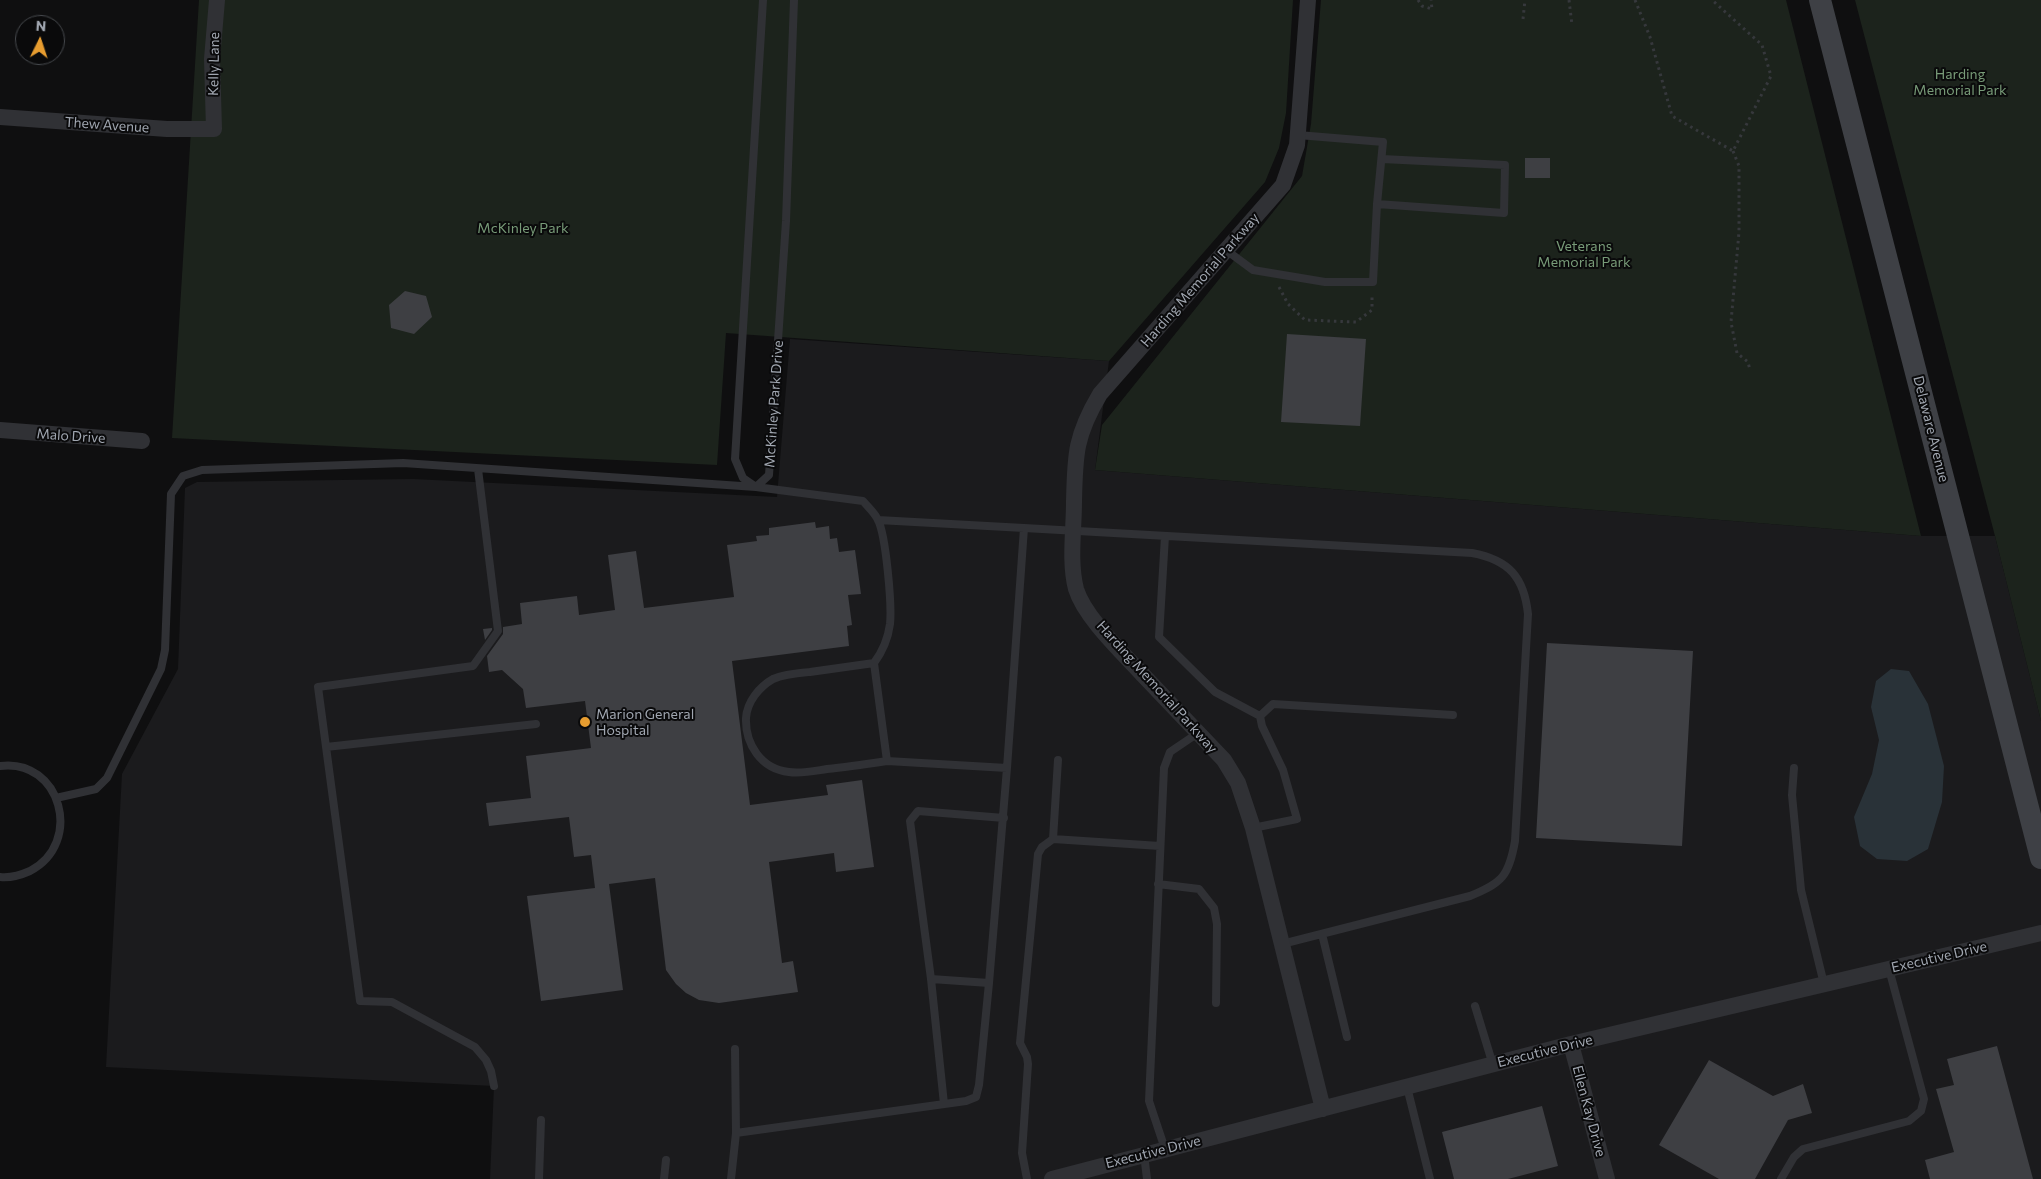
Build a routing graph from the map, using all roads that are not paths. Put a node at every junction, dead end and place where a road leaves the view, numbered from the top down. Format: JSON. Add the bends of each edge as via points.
{"nodes":[{"id":1,"x":217,"y":0,"type":"edge"},
{"id":2,"x":763,"y":0,"type":"edge"},
{"id":3,"x":794,"y":0,"type":"edge"},
{"id":4,"x":1308,"y":0,"type":"edge"},
{"id":5,"x":1820,"y":0,"type":"edge"},
{"id":6,"x":0,"y":117,"type":"edge"},
{"id":7,"x":214,"y":129,"type":"joint"},
{"id":8,"x":1298,"y":135,"type":"junction"},
{"id":9,"x":1382,"y":159,"type":"junction"},
{"id":10,"x":1377,"y":204,"type":"junction"},
{"id":11,"x":1226,"y":250,"type":"junction"},
{"id":12,"x":0,"y":430,"type":"edge"},
{"id":13,"x":142,"y":441,"type":"dead end"},
{"id":14,"x":478,"y":469,"type":"junction"},
{"id":15,"x":756,"y":487,"type":"junction"},
{"id":16,"x":878,"y":520,"type":"junction"},
{"id":17,"x":1024,"y":528,"type":"junction"},
{"id":18,"x":1074,"y":532,"type":"junction"},
{"id":19,"x":1165,"y":536,"type":"junction"},
{"id":20,"x":874,"y":664,"type":"junction"},
{"id":21,"x":1453,"y":715,"type":"dead end"},
{"id":22,"x":1260,"y":716,"type":"junction"},
{"id":23,"x":536,"y":724,"type":"dead end"},
{"id":24,"x":1198,"y":733,"type":"junction"},
{"id":25,"x":326,"y":747,"type":"junction"},
{"id":26,"x":1058,"y":760,"type":"dead end"},
{"id":27,"x":887,"y":761,"type":"junction"},
{"id":28,"x":0,"y":766,"type":"edge"},
{"id":29,"x":1008,"y":768,"type":"junction"},
{"id":30,"x":1794,"y":768,"type":"dead end"},
{"id":31,"x":56,"y":798,"type":"junction"},
{"id":32,"x":1004,"y":818,"type":"junction"},
{"id":33,"x":1253,"y":828,"type":"junction"},
{"id":34,"x":1053,"y":839,"type":"junction"},
{"id":35,"x":1160,"y":846,"type":"junction"},
{"id":36,"x":2041,"y":858,"type":"edge"},
{"id":37,"x":0,"y":877,"type":"edge"},
{"id":38,"x":1158,"y":884,"type":"junction"},
{"id":39,"x":2041,"y":933,"type":"edge"},
{"id":40,"x":1322,"y":934,"type":"junction"},
{"id":41,"x":1282,"y":944,"type":"junction"},
{"id":42,"x":1889,"y":969,"type":"junction"},
{"id":43,"x":931,"y":979,"type":"junction"},
{"id":44,"x":989,"y":983,"type":"junction"},
{"id":45,"x":1824,"y":984,"type":"junction"},
{"id":46,"x":1216,"y":1003,"type":"dead end"},
{"id":47,"x":1476,"y":1006,"type":"dead end"},
{"id":48,"x":1347,"y":1037,"type":"dead end"},
{"id":49,"x":1571,"y":1044,"type":"junction"},
{"id":50,"x":735,"y":1049,"type":"dead end"},
{"id":51,"x":1493,"y":1065,"type":"junction"},
{"id":52,"x":494,"y":1086,"type":"dead end"},
{"id":53,"x":1407,"y":1087,"type":"junction"},
{"id":54,"x":944,"y":1104,"type":"junction"},
{"id":55,"x":1323,"y":1110,"type":"junction"},
{"id":56,"x":541,"y":1120,"type":"dead end"},
{"id":57,"x":736,"y":1133,"type":"junction"},
{"id":58,"x":1165,"y":1149,"type":"junction"},
{"id":59,"x":1144,"y":1154,"type":"junction"},
{"id":60,"x":666,"y":1160,"type":"dead end"},
{"id":61,"x":539,"y":1179,"type":"edge"},
{"id":62,"x":664,"y":1179,"type":"edge"},
{"id":63,"x":731,"y":1179,"type":"edge"},
{"id":64,"x":1027,"y":1179,"type":"edge"},
{"id":65,"x":1052,"y":1179,"type":"edge"},
{"id":66,"x":1147,"y":1179,"type":"edge"},
{"id":67,"x":1430,"y":1179,"type":"edge"},
{"id":68,"x":1607,"y":1179,"type":"edge"},
{"id":69,"x":1782,"y":1179,"type":"edge"}],
"edges":[{"from":1,"to":7,"type":"street","name":"Kelly Lane","via":[[212,59]]},
{"from":2,"to":15,"type":"lane","name":"McKinley Park Drive","via":[[735,459],[743,478]]},
{"from":3,"to":15,"type":"lane","name":"McKinley Park Drive","via":[[786,221],[769,475]]},
{"from":4,"to":8,"type":"street","name":"Harding Memorial Parkway"},
{"from":5,"to":36,"type":"main road","name":"Delaware Avenue"},
{"from":6,"to":7,"type":"street","name":"Thew Avenue"},
{"from":8,"to":9,"type":"lane","via":[[1384,142]]},
{"from":8,"to":11,"type":"street","name":"Harding Memorial Parkway","via":[[1283,185]]},
{"from":9,"to":10,"type":"lane"},
{"from":9,"to":10,"type":"lane","via":[[1505,165],[1504,213]]},
{"from":10,"to":11,"type":"lane","via":[[1373,282],[1325,282],[1253,270]]},
{"from":11,"to":18,"type":"street","name":"Harding Memorial Parkway","via":[[1100,394],[1090,412],[1082,428],[1076,454]]},
{"from":12,"to":13,"type":"street","name":"Malo Drive"},
{"from":14,"to":15,"type":"lane"},
{"from":14,"to":25,"type":"lane","via":[[498,631],[473,666],[318,687]]},
{"from":14,"to":31,"type":"lane","via":[[403,463],[202,470],[183,476],[171,494],[165,650],[161,669],[107,778],[96,789]]},
{"from":15,"to":16,"type":"lane","via":[[864,501]]},
{"from":16,"to":17,"type":"lane"},
{"from":16,"to":20,"type":"lane","via":[[885,551],[890,623],[885,647]]},
{"from":17,"to":18,"type":"lane"},
{"from":17,"to":29,"type":"lane"},
{"from":18,"to":19,"type":"lane"},
{"from":18,"to":24,"type":"street","name":"Harding Memorial Parkway","via":[[1073,571],[1077,590],[1087,610]]},
{"from":19,"to":22,"type":"lane","via":[[1159,637],[1215,692]]},
{"from":19,"to":40,"type":"lane","via":[[1491,556],[1519,579],[1526,596],[1528,614],[1515,841],[1512,862],[1504,876],[1491,888],[1470,896]]},
{"from":20,"to":27,"type":"lane"},
{"from":20,"to":27,"type":"lane","via":[[789,674],[774,679],[751,700],[746,715],[746,731],[760,759],[773,768],[788,772]]},
{"from":21,"to":22,"type":"lane","via":[[1274,704]]},
{"from":22,"to":33,"type":"lane","via":[[1297,819]]},
{"from":23,"to":25,"type":"lane"},
{"from":24,"to":33,"type":"street","name":"Harding Memorial Parkway","via":[[1224,760],[1238,784]]},
{"from":24,"to":35,"type":"lane","via":[[1170,752],[1164,768]]},
{"from":25,"to":52,"type":"lane","via":[[360,1001],[392,1002],[475,1047],[486,1060]]},
{"from":26,"to":34,"type":"lane"},
{"from":27,"to":29,"type":"lane"},
{"from":28,"to":31,"type":"lane","via":[[22,767],[36,774]]},
{"from":29,"to":32,"type":"lane"},
{"from":30,"to":45,"type":"lane","via":[[1792,795],[1801,890]]},
{"from":31,"to":37,"type":"lane","via":[[61,816],[60,835],[52,852],[39,866],[22,875]]},
{"from":32,"to":43,"type":"lane","via":[[918,811],[910,821]]},
{"from":32,"to":44,"type":"lane"},
{"from":33,"to":41,"type":"street","name":"Harding Memorial Parkway"},
{"from":34,"to":35,"type":"lane"},
{"from":34,"to":64,"type":"lane","via":[[1038,854],[1020,1043],[1028,1064],[1022,1153]]},
{"from":35,"to":38,"type":"lane"},
{"from":38,"to":46,"type":"lane","via":[[1199,889],[1214,908],[1217,924]]},
{"from":38,"to":58,"type":"lane","via":[[1149,1101]]},
{"from":39,"to":42,"type":"street","name":"Executive Drive"},
{"from":40,"to":41,"type":"lane"},
{"from":40,"to":48,"type":"lane"},
{"from":41,"to":55,"type":"street","name":"Harding Memorial Parkway"},
{"from":42,"to":45,"type":"street","name":"Executive Drive"},
{"from":42,"to":69,"type":"lane","via":[[1924,1099],[1921,1111],[1909,1120],[1803,1149],[1791,1161]]},
{"from":43,"to":44,"type":"lane"},
{"from":43,"to":54,"type":"lane"},
{"from":44,"to":54,"type":"lane","via":[[980,1085],[976,1096]]},
{"from":45,"to":49,"type":"street","name":"Executive Drive"},
{"from":47,"to":51,"type":"lane"},
{"from":49,"to":51,"type":"street","name":"Executive Drive"},
{"from":49,"to":68,"type":"street","name":"Ellen Kay Drive"},
{"from":50,"to":57,"type":"lane"},
{"from":51,"to":53,"type":"street","name":"Executive Drive"},
{"from":53,"to":55,"type":"street","name":"Executive Drive"},
{"from":53,"to":67,"type":"lane"},
{"from":54,"to":57,"type":"lane"},
{"from":55,"to":58,"type":"street","name":"Executive Drive"},
{"from":56,"to":61,"type":"lane"},
{"from":57,"to":63,"type":"lane"},
{"from":58,"to":59,"type":"street","name":"Executive Drive"},
{"from":59,"to":65,"type":"street","name":"Executive Drive"},
{"from":59,"to":66,"type":"lane"},
{"from":60,"to":62,"type":"lane"}]}
